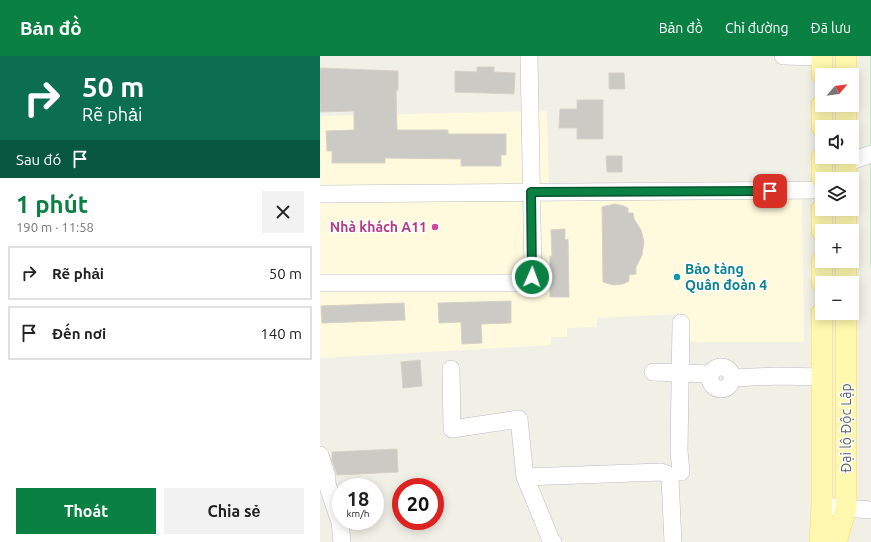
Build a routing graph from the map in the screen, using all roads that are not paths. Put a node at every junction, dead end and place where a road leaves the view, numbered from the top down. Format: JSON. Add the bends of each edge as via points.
{"nodes":[{"id":1,"x":529,"y":56,"type":"edge"},
{"id":2,"x":783,"y":56,"type":"edge"},
{"id":3,"x":846,"y":56,"type":"edge"},
{"id":4,"x":822,"y":63,"type":"edge"},
{"id":5,"x":846,"y":68,"type":"edge"},
{"id":6,"x":871,"y":154,"type":"edge"},
{"id":7,"x":846,"y":166,"type":"edge"},
{"id":8,"x":815,"y":190,"type":"edge"},
{"id":9,"x":531,"y":192,"type":"junction"},
{"id":10,"x":320,"y":194,"type":"edge"},
{"id":11,"x":320,"y":283,"type":"edge"},
{"id":12,"x":822,"y":320,"type":"edge"},
{"id":13,"x":846,"y":320,"type":"edge"},
{"id":14,"x":681,"y":323,"type":"dead end"},
{"id":15,"x":451,"y":369,"type":"dead end"},
{"id":16,"x":653,"y":372,"type":"dead end"},
{"id":17,"x":680,"y":373,"type":"junction"},
{"id":18,"x":822,"y":377,"type":"junction"},
{"id":19,"x":320,"y":455,"type":"edge"},
{"id":20,"x":681,"y":472,"type":"dead end"},
{"id":21,"x":525,"y":477,"type":"junction"},
{"id":22,"x":324,"y":484,"type":"edge"},
{"id":23,"x":822,"y":506,"type":"junction"},
{"id":24,"x":846,"y":508,"type":"junction"},
{"id":25,"x":871,"y":510,"type":"edge"},
{"id":26,"x":342,"y":542,"type":"edge"},
{"id":27,"x":553,"y":542,"type":"edge"},
{"id":28,"x":673,"y":542,"type":"edge"},
{"id":29,"x":820,"y":542,"type":"edge"},
{"id":30,"x":836,"y":542,"type":"edge"}],
"edges":[{"from":1,"to":9,"type":"street"},
{"from":2,"to":4,"type":"street"},
{"from":3,"to":5,"type":"main road"},
{"from":6,"to":7,"type":"street"},
{"from":8,"to":9,"type":"street"},
{"from":9,"to":10,"type":"street"},
{"from":9,"to":11,"type":"street","via":[[532,277],[527,282]]},
{"from":12,"to":18,"type":"main road","name":"Đại lộ Độc Lập"},
{"from":13,"to":24,"type":"main road","name":"Đại lộ Độc Lập"},
{"from":14,"to":17,"type":"street"},
{"from":15,"to":21,"type":"street","via":[[452,429],[519,419]]},
{"from":16,"to":17,"type":"street"},
{"from":17,"to":18,"type":"street","via":[[711,374],[716,368],[725,367],[732,373],[733,378]]},
{"from":17,"to":20,"type":"street"},
{"from":18,"to":23,"type":"main road","name":"Đại lộ Độc Lập"},
{"from":19,"to":22,"type":"street","via":[[327,477]]},
{"from":21,"to":27,"type":"street"},
{"from":21,"to":28,"type":"street","via":[[661,472],[667,474],[670,478]]},
{"from":22,"to":26,"type":"street","via":[[340,522]]},
{"from":23,"to":24,"type":"street"},
{"from":23,"to":29,"type":"main road","name":"Đại lộ Độc Lập"},
{"from":24,"to":25,"type":"street"},
{"from":24,"to":30,"type":"main road","name":"Đại lộ Độc Lập"}]}
